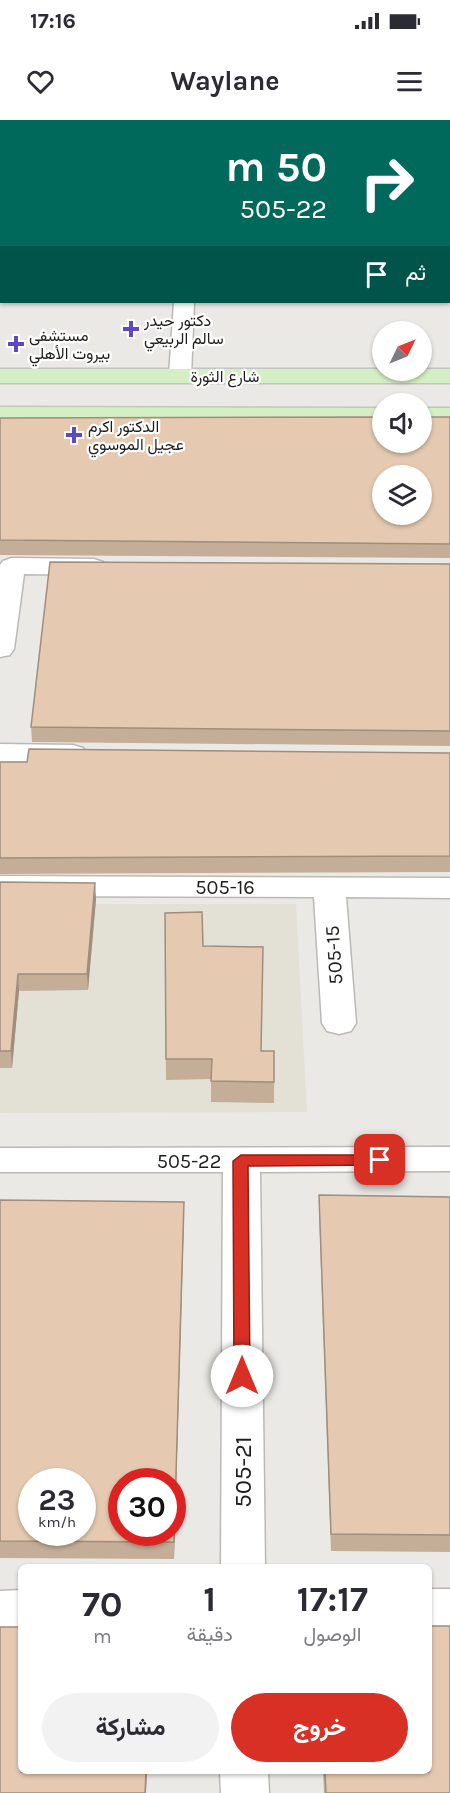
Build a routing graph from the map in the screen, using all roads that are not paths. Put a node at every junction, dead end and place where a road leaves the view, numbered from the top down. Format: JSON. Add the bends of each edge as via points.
{"nodes":[{"id":1,"x":184,"y":303,"type":"edge"},
{"id":2,"x":0,"y":376,"type":"edge"},
{"id":3,"x":180,"y":376,"type":"junction"},
{"id":4,"x":450,"y":376,"type":"edge"},
{"id":5,"x":0,"y":414,"type":"edge"},
{"id":6,"x":372,"y":415,"type":"edge"},
{"id":7,"x":432,"y":415,"type":"edge"},
{"id":8,"x":450,"y":415,"type":"edge"},
{"id":9,"x":118,"y":567,"type":"edge"},
{"id":10,"x":0,"y":649,"type":"edge"},
{"id":11,"x":0,"y":753,"type":"edge"},
{"id":12,"x":95,"y":754,"type":"edge"},
{"id":13,"x":0,"y":886,"type":"edge"},
{"id":14,"x":329,"y":887,"type":"junction"},
{"id":15,"x":450,"y":888,"type":"edge"},
{"id":16,"x":339,"y":1023,"type":"dead end"},
{"id":17,"x":0,"y":1160,"type":"edge"},
{"id":18,"x":450,"y":1160,"type":"edge"},
{"id":19,"x":241,"y":1161,"type":"junction"},
{"id":20,"x":243,"y":1564,"type":"edge"},
{"id":21,"x":432,"y":1608,"type":"edge"},
{"id":22,"x":450,"y":1608,"type":"edge"},
{"id":23,"x":18,"y":1609,"type":"edge"},
{"id":24,"x":0,"y":1610,"type":"edge"},
{"id":25,"x":244,"y":1774,"type":"edge"},
{"id":26,"x":245,"y":1793,"type":"edge"}],
"edges":[{"from":1,"to":3,"type":"street"},
{"from":2,"to":3,"type":"main road","name":"شارع الثورة"},
{"from":3,"to":4,"type":"main road","name":"شارع الثورة"},
{"from":5,"to":6,"type":"main road","name":"شارع الثورة"},
{"from":7,"to":8,"type":"main road"},
{"from":9,"to":10,"type":"street","via":[[12,566]]},
{"from":11,"to":12,"type":"street"},
{"from":13,"to":14,"type":"street","name":"505-16"},
{"from":14,"to":15,"type":"street","name":"505-16"},
{"from":14,"to":16,"type":"street","name":"505-15"},
{"from":17,"to":19,"type":"street","name":"505-22"},
{"from":18,"to":19,"type":"street","name":"505-22"},
{"from":19,"to":20,"type":"street","name":"505-21"},
{"from":21,"to":22,"type":"street"},
{"from":23,"to":24,"type":"street"},
{"from":25,"to":26,"type":"street"}]}
